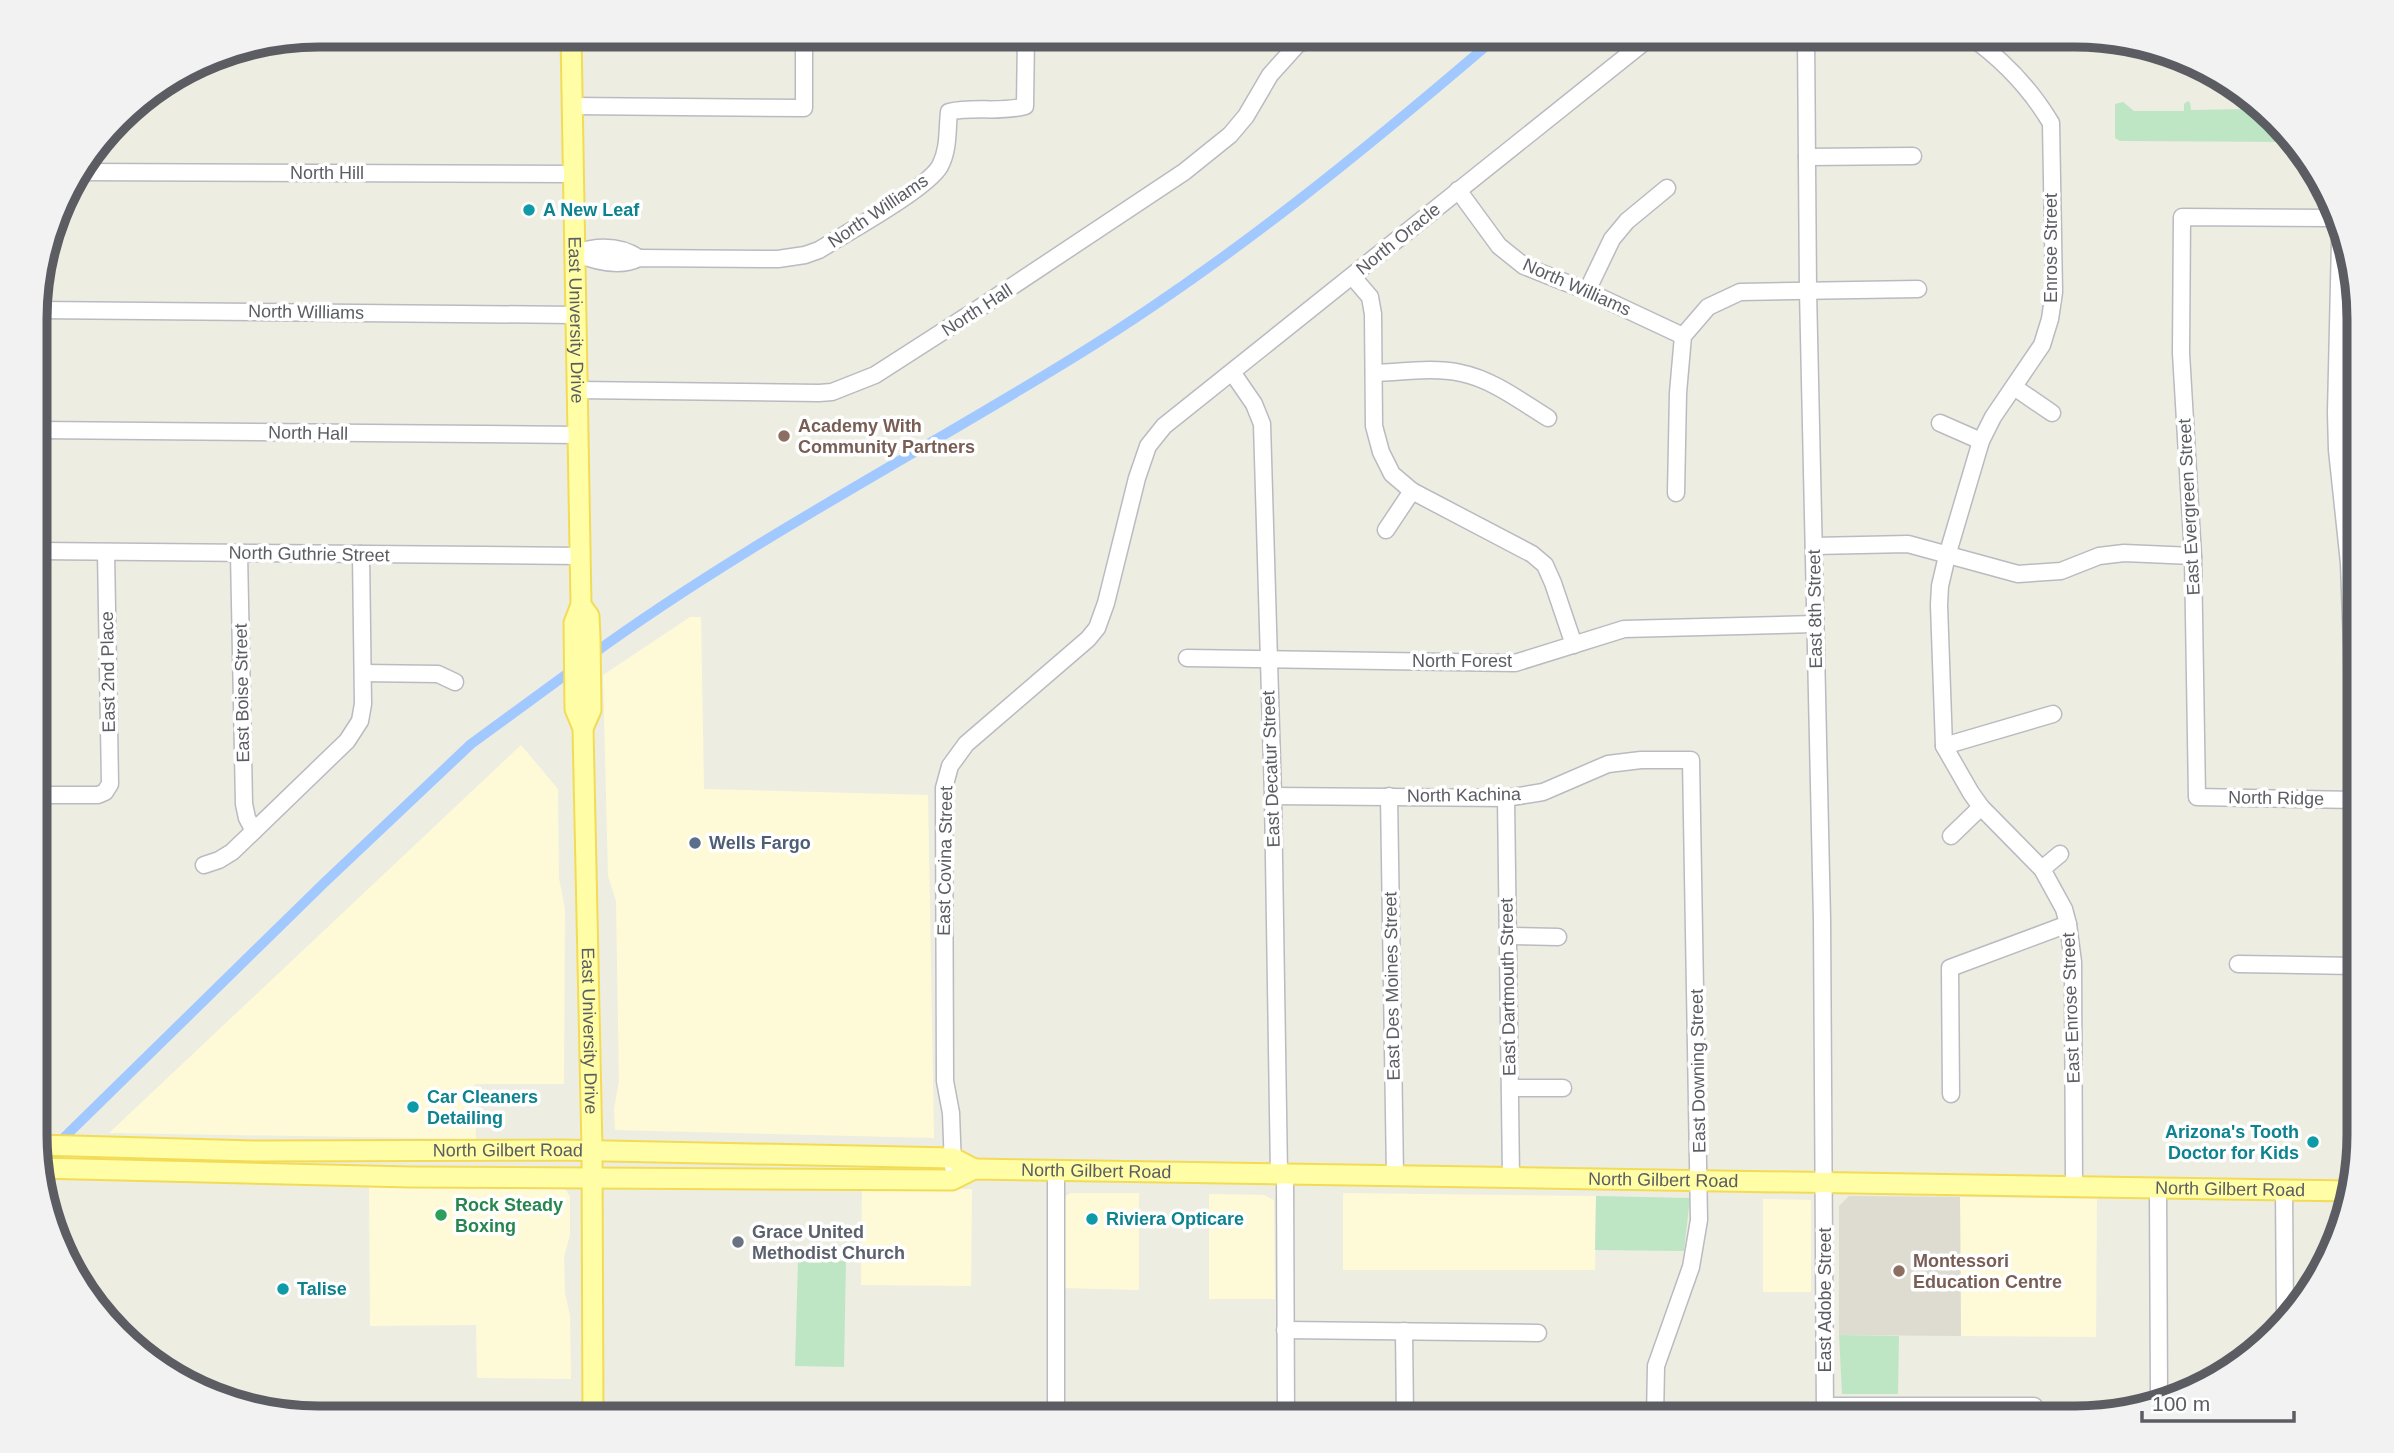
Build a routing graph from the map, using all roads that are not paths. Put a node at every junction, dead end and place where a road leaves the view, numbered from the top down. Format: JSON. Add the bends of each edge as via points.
{"nodes":[{"id":1,"x":571,"y":47,"type":"edge"},
{"id":2,"x":804,"y":47,"type":"edge"},
{"id":3,"x":1026,"y":47,"type":"edge"},
{"id":4,"x":1289,"y":47,"type":"edge"},
{"id":5,"x":1638,"y":47,"type":"edge"},
{"id":6,"x":1806,"y":47,"type":"edge"},
{"id":7,"x":1986,"y":47,"type":"edge"},
{"id":8,"x":572,"y":106,"type":"junction"},
{"id":9,"x":1913,"y":156,"type":"dead end"},
{"id":10,"x":1807,"y":157,"type":"junction"},
{"id":11,"x":91,"y":172,"type":"edge"},
{"id":12,"x":573,"y":174,"type":"junction"},
{"id":13,"x":1667,"y":188,"type":"dead end"},
{"id":14,"x":1458,"y":190,"type":"junction"},
{"id":15,"x":2327,"y":218,"type":"edge"},
{"id":16,"x":575,"y":253,"type":"junction"},
{"id":17,"x":2340,"y":258,"type":"edge"},
{"id":18,"x":1353,"y":276,"type":"junction"},
{"id":19,"x":1917,"y":289,"type":"dead end"},
{"id":20,"x":1587,"y":291,"type":"junction"},
{"id":21,"x":1808,"y":291,"type":"junction"},
{"id":22,"x":47,"y":310,"type":"edge"},
{"id":23,"x":576,"y":315,"type":"junction"},
{"id":24,"x":1683,"y":336,"type":"junction"},
{"id":25,"x":1232,"y":372,"type":"junction"},
{"id":26,"x":1374,"y":373,"type":"junction"},
{"id":27,"x":2014,"y":387,"type":"junction"},
{"id":28,"x":577,"y":390,"type":"junction"},
{"id":29,"x":2052,"y":413,"type":"dead end"},
{"id":30,"x":1548,"y":418,"type":"dead end"},
{"id":31,"x":1940,"y":423,"type":"dead end"},
{"id":32,"x":47,"y":430,"type":"edge"},
{"id":33,"x":578,"y":435,"type":"junction"},
{"id":34,"x":1981,"y":441,"type":"junction"},
{"id":35,"x":1148,"y":446,"type":"joint"},
{"id":36,"x":1412,"y":491,"type":"junction"},
{"id":37,"x":1676,"y":493,"type":"dead end"},
{"id":38,"x":1386,"y":530,"type":"dead end"},
{"id":39,"x":1814,"y":546,"type":"junction"},
{"id":40,"x":47,"y":551,"type":"edge"},
{"id":41,"x":106,"y":551,"type":"junction"},
{"id":42,"x":239,"y":553,"type":"junction"},
{"id":43,"x":2347,"y":553,"type":"edge"},
{"id":44,"x":361,"y":554,"type":"junction"},
{"id":45,"x":580,"y":556,"type":"junction"},
{"id":46,"x":1947,"y":556,"type":"junction"},
{"id":47,"x":2193,"y":556,"type":"junction"},
{"id":48,"x":581,"y":605,"type":"junction"},
{"id":49,"x":1815,"y":624,"type":"junction"},
{"id":50,"x":1573,"y":645,"type":"junction"},
{"id":51,"x":1187,"y":658,"type":"dead end"},
{"id":52,"x":1267,"y":658,"type":"junction"},
{"id":53,"x":363,"y":673,"type":"junction"},
{"id":54,"x":583,"y":681,"type":"junction"},
{"id":55,"x":455,"y":682,"type":"dead end"},
{"id":56,"x":2053,"y":714,"type":"dead end"},
{"id":57,"x":1944,"y":746,"type":"junction"},
{"id":58,"x":1691,"y":760,"type":"joint"},
{"id":59,"x":47,"y":796,"type":"edge"},
{"id":60,"x":1273,"y":796,"type":"junction"},
{"id":61,"x":1389,"y":796,"type":"junction"},
{"id":62,"x":2197,"y":797,"type":"joint"},
{"id":63,"x":1506,"y":798,"type":"junction"},
{"id":64,"x":2347,"y":800,"type":"edge"},
{"id":65,"x":1981,"y":807,"type":"junction"},
{"id":66,"x":254,"y":831,"type":"junction"},
{"id":67,"x":1951,"y":836,"type":"dead end"},
{"id":68,"x":2060,"y":854,"type":"dead end"},
{"id":69,"x":204,"y":865,"type":"dead end"},
{"id":70,"x":2042,"y":869,"type":"junction"},
{"id":71,"x":2068,"y":924,"type":"junction"},
{"id":72,"x":1508,"y":936,"type":"junction"},
{"id":73,"x":1558,"y":937,"type":"dead end"},
{"id":74,"x":2238,"y":964,"type":"dead end"},
{"id":75,"x":2347,"y":966,"type":"edge"},
{"id":76,"x":1510,"y":1088,"type":"junction"},
{"id":77,"x":1563,"y":1088,"type":"dead end"},
{"id":78,"x":1951,"y":1094,"type":"dead end"},
{"id":79,"x":48,"y":1145,"type":"edge"},
{"id":80,"x":111,"y":1146,"type":"junction"},
{"id":81,"x":592,"y":1150,"type":"junction"},
{"id":82,"x":254,"y":1151,"type":"junction"},
{"id":83,"x":410,"y":1152,"type":"junction"},
{"id":84,"x":797,"y":1155,"type":"junction"},
{"id":85,"x":865,"y":1156,"type":"junction"},
{"id":86,"x":953,"y":1158,"type":"junction"},
{"id":87,"x":50,"y":1168,"type":"edge"},
{"id":88,"x":110,"y":1170,"type":"junction"},
{"id":89,"x":974,"y":1170,"type":"junction"},
{"id":90,"x":1056,"y":1171,"type":"junction"},
{"id":91,"x":252,"y":1173,"type":"junction"},
{"id":92,"x":1282,"y":1174,"type":"junction"},
{"id":93,"x":1395,"y":1176,"type":"junction"},
{"id":94,"x":410,"y":1177,"type":"junction"},
{"id":95,"x":592,"y":1177,"type":"junction"},
{"id":96,"x":1511,"y":1177,"type":"junction"},
{"id":97,"x":729,"y":1179,"type":"junction"},
{"id":98,"x":798,"y":1179,"type":"junction"},
{"id":99,"x":953,"y":1180,"type":"junction"},
{"id":100,"x":1700,"y":1180,"type":"junction"},
{"id":101,"x":1824,"y":1182,"type":"junction"},
{"id":102,"x":2074,"y":1186,"type":"junction"},
{"id":103,"x":2158,"y":1188,"type":"junction"},
{"id":104,"x":2284,"y":1190,"type":"junction"},
{"id":105,"x":2341,"y":1191,"type":"edge"},
{"id":106,"x":2285,"y":1306,"type":"edge"},
{"id":107,"x":1285,"y":1329,"type":"junction"},
{"id":108,"x":1404,"y":1331,"type":"junction"},
{"id":109,"x":1538,"y":1333,"type":"dead end"},
{"id":110,"x":2159,"y":1392,"type":"edge"},
{"id":111,"x":593,"y":1406,"type":"edge"},
{"id":112,"x":1056,"y":1406,"type":"edge"},
{"id":113,"x":1286,"y":1406,"type":"edge"},
{"id":114,"x":1405,"y":1406,"type":"edge"},
{"id":115,"x":1655,"y":1406,"type":"edge"},
{"id":116,"x":1825,"y":1406,"type":"edge"}],
"edges":[{"from":1,"to":8,"type":"main road","name":"East University Drive"},
{"from":2,"to":8,"type":"street","via":[[804,108]]},
{"from":3,"to":16,"type":"street","name":"North Williams","via":[[1025,106],[949,112],[940,166],[923,184],[819,250],[778,259],[639,258],[631,252],[595,246]]},
{"from":4,"to":28,"type":"street","name":"North Hall","via":[[1230,135],[1184,172],[876,374],[819,393]]},
{"from":5,"to":14,"type":"street","name":"North Oracle"},
{"from":6,"to":10,"type":"street","name":"East 8th Street"},
{"from":7,"to":27,"type":"street","name":"Enrose Street","via":[[2038,102],[2050,123],[2054,292],[2042,345]]},
{"from":8,"to":12,"type":"main road","name":"East University Drive"},
{"from":9,"to":10,"type":"street"},
{"from":10,"to":21,"type":"street","name":"East 8th Street"},
{"from":11,"to":12,"type":"street","name":"North Hill"},
{"from":12,"to":16,"type":"main road","name":"East University Drive"},
{"from":13,"to":20,"type":"street","via":[[1612,239]]},
{"from":14,"to":18,"type":"street","name":"North Oracle"},
{"from":14,"to":20,"type":"street","name":"North Williams","via":[[1499,246],[1524,266]]},
{"from":15,"to":47,"type":"street","name":"East Evergreen Street","via":[[2182,217],[2181,353]]},
{"from":16,"to":23,"type":"main road","name":"East University Drive"},
{"from":17,"to":43,"type":"street","via":[[2337,450]]},
{"from":18,"to":25,"type":"street","name":"North Oracle"},
{"from":18,"to":26,"type":"street","via":[[1370,297]]},
{"from":19,"to":21,"type":"street"},
{"from":20,"to":24,"type":"street","name":"North Williams"},
{"from":21,"to":24,"type":"street","via":[[1740,292],[1708,307]]},
{"from":21,"to":39,"type":"street","name":"East 8th Street"},
{"from":22,"to":23,"type":"street","name":"North Williams"},
{"from":23,"to":28,"type":"main road","name":"East University Drive"},
{"from":24,"to":37,"type":"street"},
{"from":25,"to":35,"type":"street","name":"North Oracle","via":[[1164,426]]},
{"from":25,"to":52,"type":"street","name":"East Decatur Street","via":[[1262,424]]},
{"from":26,"to":30,"type":"street","via":[[1461,373],[1483,380]]},
{"from":26,"to":36,"type":"street","via":[[1374,426],[1381,452],[1392,474]]},
{"from":27,"to":29,"type":"street"},
{"from":27,"to":34,"type":"street","name":"East Enrose Street"},
{"from":28,"to":33,"type":"main road","name":"East University Drive"},
{"from":31,"to":34,"type":"street"},
{"from":32,"to":33,"type":"street","name":"North Hall"},
{"from":33,"to":45,"type":"main road","name":"East University Drive"},
{"from":34,"to":46,"type":"street","name":"East Enrose Street"},
{"from":35,"to":86,"type":"street","name":"East Covina Street","via":[[1097,628],[967,744],[950,766],[944,788],[945,1081]]},
{"from":36,"to":38,"type":"street"},
{"from":36,"to":50,"type":"street","via":[[1545,565]]},
{"from":39,"to":46,"type":"street","via":[[1908,544]]},
{"from":39,"to":49,"type":"street","name":"East 8th Street"},
{"from":40,"to":41,"type":"street","name":"North Guthrie Street"},
{"from":41,"to":42,"type":"street","name":"North Guthrie Street"},
{"from":41,"to":59,"type":"street","name":"East 2nd Place","via":[[110,779],[105,792],[93,796]]},
{"from":42,"to":44,"type":"street","name":"North Guthrie Street"},
{"from":42,"to":66,"type":"street","name":"East Boise Street","via":[[244,804]]},
{"from":44,"to":45,"type":"street","name":"North Guthrie Street"},
{"from":44,"to":53,"type":"street"},
{"from":45,"to":48,"type":"main road","name":"East University Drive"},
{"from":46,"to":47,"type":"street","via":[[2018,574],[2061,571],[2124,552]]},
{"from":46,"to":57,"type":"street","name":"East Enrose Street","via":[[1939,605]]},
{"from":47,"to":62,"type":"street","name":"East Evergreen Street"},
{"from":48,"to":54,"type":"main road","name":"East University Drive","via":[[573,623],[574,650]]},
{"from":48,"to":54,"type":"main road","name":"East University Drive","via":[[589,616],[590,637]]},
{"from":49,"to":50,"type":"street","name":"North Forest","via":[[1624,629]]},
{"from":49,"to":101,"type":"street","name":"East 8th Street"},
{"from":50,"to":52,"type":"street","name":"North Forest","via":[[1515,663]]},
{"from":51,"to":52,"type":"street","name":"North Forest"},
{"from":52,"to":60,"type":"street","name":"East Decatur Street"},
{"from":53,"to":55,"type":"street","via":[[438,674]]},
{"from":53,"to":66,"type":"street","via":[[363,712],[357,729]]},
{"from":54,"to":81,"type":"main road","name":"East University Drive","via":[[591,710],[583,728]]},
{"from":56,"to":57,"type":"street"},
{"from":57,"to":65,"type":"street","name":"East Enrose Street"},
{"from":58,"to":63,"type":"street","name":"North Kachina","via":[[1608,764],[1542,792]]},
{"from":58,"to":100,"type":"street","name":"East Downing Street"},
{"from":60,"to":61,"type":"street","name":"North Kachina"},
{"from":60,"to":92,"type":"street","name":"East Decatur Street"},
{"from":61,"to":63,"type":"street","name":"North Kachina"},
{"from":61,"to":93,"type":"street","name":"East Des Moines Street"},
{"from":62,"to":64,"type":"street","name":"North Ridge"},
{"from":63,"to":72,"type":"street","name":"East Dartmouth Street"},
{"from":65,"to":67,"type":"street"},
{"from":65,"to":70,"type":"street","name":"East Enrose Street"},
{"from":66,"to":69,"type":"street","via":[[225,857]]},
{"from":68,"to":70,"type":"street"},
{"from":70,"to":71,"type":"street","name":"East Enrose Street"},
{"from":71,"to":78,"type":"street","via":[[1950,968]]},
{"from":71,"to":102,"type":"street","name":"East Enrose Street","via":[[2073,962]]},
{"from":72,"to":73,"type":"street"},
{"from":72,"to":76,"type":"street","name":"East Dartmouth Street"},
{"from":74,"to":75,"type":"street"},
{"from":76,"to":77,"type":"street"},
{"from":76,"to":96,"type":"street","name":"East Dartmouth Street"},
{"from":79,"to":80,"type":"main road","name":"North Gilbert Road"},
{"from":80,"to":82,"type":"main road","name":"North Gilbert Road"},
{"from":80,"to":88,"type":"main road"},
{"from":81,"to":83,"type":"main road","name":"North Gilbert Road"},
{"from":81,"to":84,"type":"main road","name":"North Gilbert Road"},
{"from":81,"to":95,"type":"main road","name":"East University Drive"},
{"from":82,"to":83,"type":"main road","name":"North Gilbert Road"},
{"from":82,"to":91,"type":"main road"},
{"from":83,"to":94,"type":"main road"},
{"from":84,"to":85,"type":"main road","name":"North Gilbert Road"},
{"from":84,"to":97,"type":"main road","via":[[788,1166],[755,1168]]},
{"from":85,"to":86,"type":"main road","name":"North Gilbert Road"},
{"from":85,"to":98,"type":"main road","via":[[852,1164],[804,1168]]},
{"from":86,"to":89,"type":"main road","name":"North Gilbert Road"},
{"from":86,"to":99,"type":"street","name":"East Covina Street"},
{"from":87,"to":88,"type":"main road","name":"North Gilbert Road"},
{"from":88,"to":91,"type":"main road","name":"North Gilbert Road"},
{"from":89,"to":90,"type":"main road","name":"North Gilbert Road"},
{"from":89,"to":99,"type":"main road","name":"North Gilbert Road"},
{"from":90,"to":92,"type":"main road","name":"North Gilbert Road"},
{"from":90,"to":112,"type":"street"},
{"from":91,"to":94,"type":"main road","name":"North Gilbert Road"},
{"from":92,"to":93,"type":"main road","name":"North Gilbert Road"},
{"from":92,"to":107,"type":"street","name":"East Decatur Street"},
{"from":93,"to":96,"type":"main road","name":"North Gilbert Road"},
{"from":94,"to":95,"type":"main road","name":"North Gilbert Road"},
{"from":95,"to":97,"type":"main road","name":"North Gilbert Road"},
{"from":95,"to":111,"type":"main road","name":"East University Drive"},
{"from":96,"to":100,"type":"main road","name":"North Gilbert Road"},
{"from":97,"to":98,"type":"main road","name":"North Gilbert Road"},
{"from":98,"to":99,"type":"main road","name":"North Gilbert Road"},
{"from":100,"to":101,"type":"main road","name":"North Gilbert Road"},
{"from":100,"to":115,"type":"street","name":"East Downing Street","via":[[1697,1243],[1656,1366]]},
{"from":101,"to":102,"type":"main road","name":"North Gilbert Road"},
{"from":101,"to":116,"type":"street","name":"East Adobe Street"},
{"from":102,"to":103,"type":"main road","name":"North Gilbert Road"},
{"from":103,"to":104,"type":"main road","name":"North Gilbert Road"},
{"from":103,"to":110,"type":"street"},
{"from":104,"to":105,"type":"main road","name":"North Gilbert Road"},
{"from":104,"to":106,"type":"street"},
{"from":107,"to":108,"type":"street"},
{"from":107,"to":113,"type":"street","name":"East Decatur Street"},
{"from":108,"to":109,"type":"street"},
{"from":108,"to":114,"type":"street"}]}
